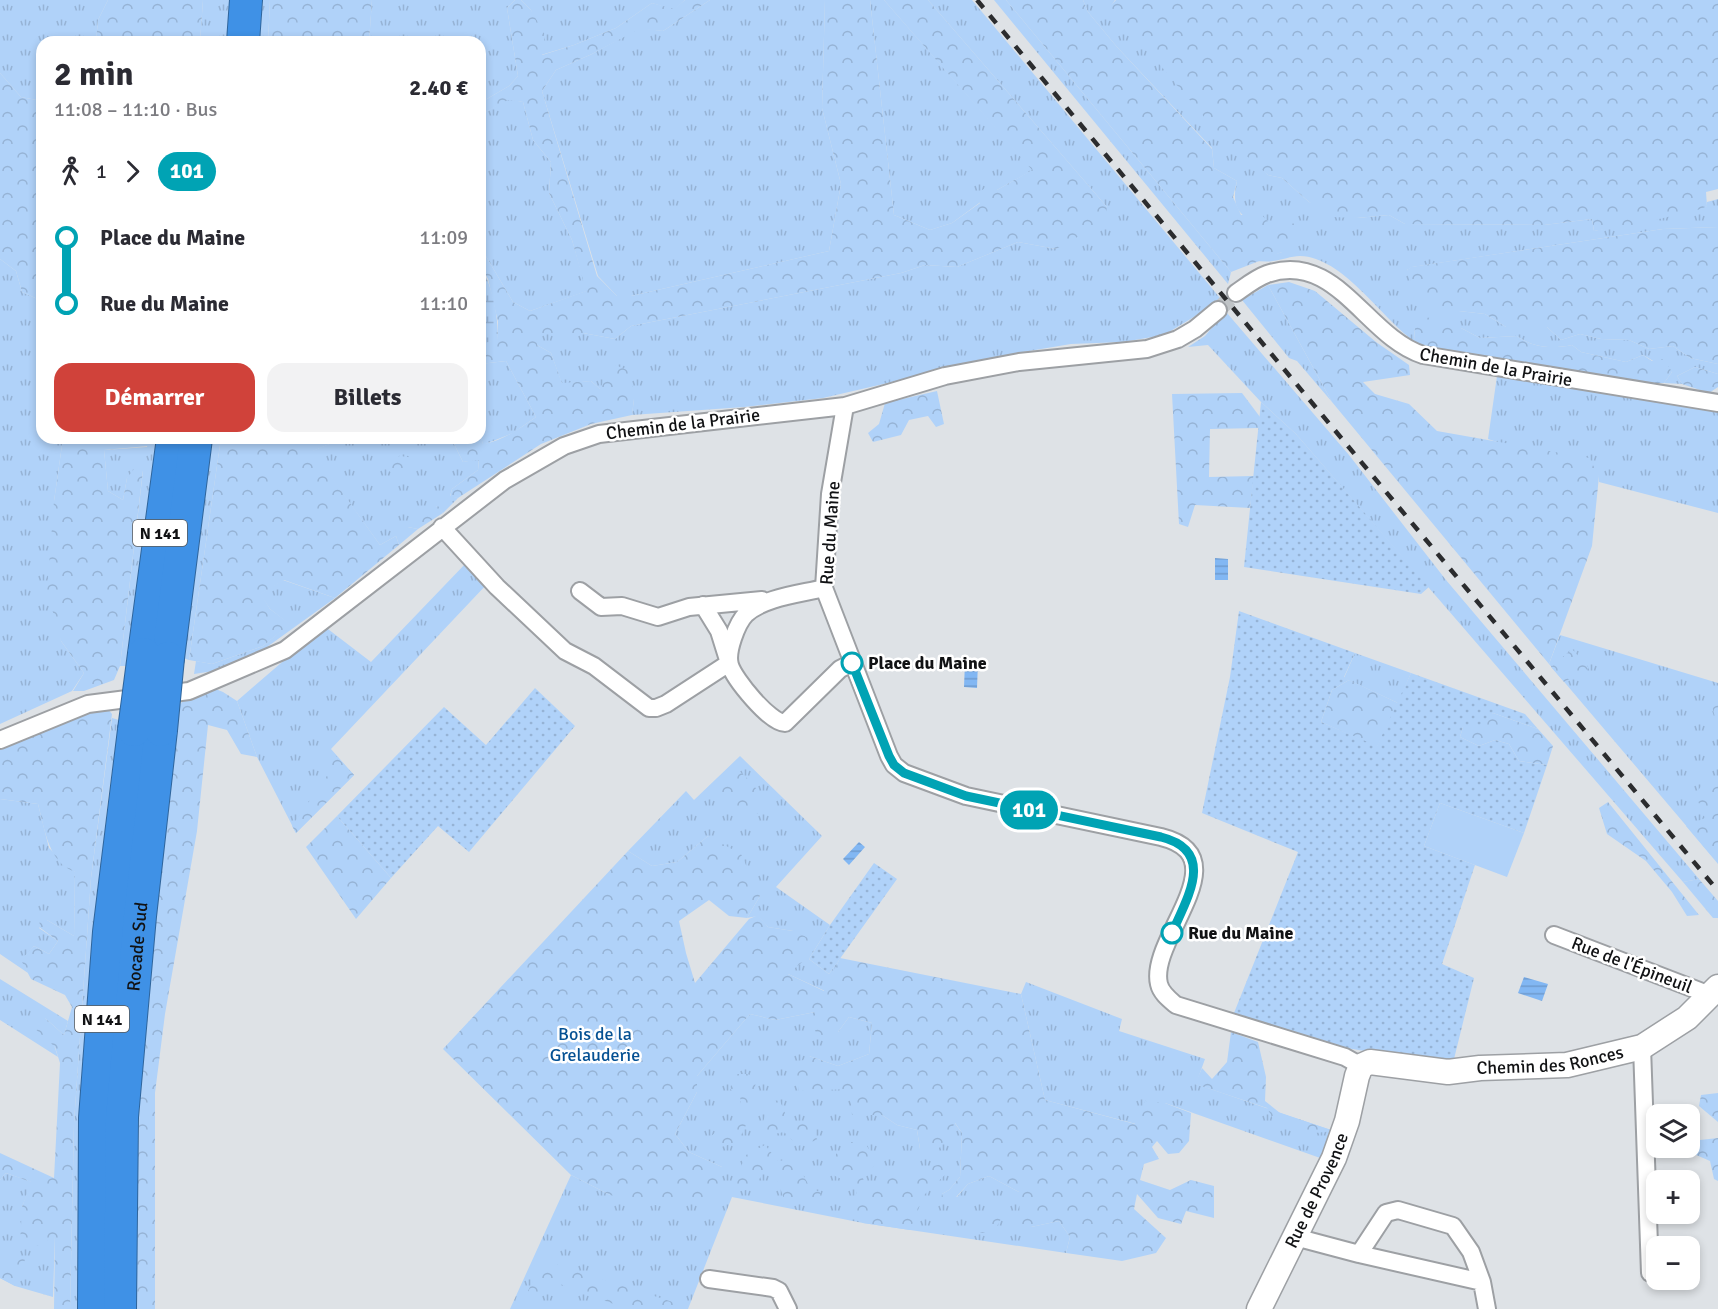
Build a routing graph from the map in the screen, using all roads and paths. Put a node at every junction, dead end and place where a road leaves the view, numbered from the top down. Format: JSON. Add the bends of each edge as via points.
{"nodes":[{"id":1,"x":246,"y":0,"type":"edge"},
{"id":2,"x":243,"y":36,"type":"edge"},
{"id":3,"x":1236,"y":293,"type":"tunnel mouth"},
{"id":4,"x":1218,"y":310,"type":"tunnel mouth"},
{"id":5,"x":1718,"y":403,"type":"edge"},
{"id":6,"x":845,"y":406,"type":"junction"},
{"id":7,"x":173,"y":444,"type":"edge"},
{"id":8,"x":195,"y":444,"type":"edge"},
{"id":9,"x":442,"y":527,"type":"junction"},
{"id":10,"x":824,"y":588,"type":"junction"},
{"id":11,"x":580,"y":591,"type":"dead end"},
{"id":12,"x":775,"y":599,"type":"junction"},
{"id":13,"x":703,"y":605,"type":"junction"},
{"id":14,"x":156,"y":656,"type":"junction"},
{"id":15,"x":729,"y":663,"type":"junction"},
{"id":16,"x":852,"y":663,"type":"junction"},
{"id":17,"x":148,"y":730,"type":"junction"},
{"id":18,"x":0,"y":740,"type":"edge"},
{"id":19,"x":1554,"y":935,"type":"dead end"},
{"id":20,"x":1714,"y":991,"type":"edge"},
{"id":21,"x":1642,"y":1047,"type":"junction"},
{"id":22,"x":1361,"y":1066,"type":"junction"},
{"id":23,"x":1649,"y":1236,"type":"edge"},
{"id":24,"x":1295,"y":1237,"type":"junction"},
{"id":25,"x":1359,"y":1254,"type":"junction"},
{"id":26,"x":709,"y":1279,"type":"dead end"},
{"id":27,"x":1482,"y":1282,"type":"junction"},
{"id":28,"x":94,"y":1309,"type":"edge"},
{"id":29,"x":120,"y":1309,"type":"edge"},
{"id":30,"x":788,"y":1309,"type":"edge"},
{"id":31,"x":1259,"y":1309,"type":"edge"},
{"id":32,"x":1487,"y":1309,"type":"edge"}],
"edges":[{"from":1,"to":2,"type":"highway"},
{"from":3,"to":5,"type":"street","name":"Chemin de la Prairie","via":[[1268,274],[1306,272],[1335,286],[1383,332],[1417,353]]},
{"from":4,"to":6,"type":"street","name":"Chemin de la Prairie","via":[[1195,329],[1162,346],[1019,362],[945,376]]},
{"from":6,"to":9,"type":"street","name":"Chemin de la Prairie","via":[[599,434],[564,446],[505,480]]},
{"from":6,"to":10,"type":"street","name":"Rue du Maine","via":[[830,494]]},
{"from":7,"to":14,"type":"highway","number":"N 141"},
{"from":8,"to":14,"type":"highway","number":"N 141"},
{"from":9,"to":15,"type":"street","via":[[497,587],[565,651],[594,666],[649,708],[666,704]]},
{"from":9,"to":18,"type":"street","name":"Chemin de la Prairie","via":[[285,650],[189,691],[88,704]]},
{"from":10,"to":12,"type":"street"},
{"from":10,"to":16,"type":"street","name":"Rue du Maine"},
{"from":11,"to":13,"type":"street","via":[[601,607],[622,606],[658,617]]},
{"from":12,"to":13,"type":"street"},
{"from":12,"to":15,"type":"street","via":[[748,612],[738,623]]},
{"from":13,"to":15,"type":"street","via":[[719,631]]},
{"from":14,"to":17,"type":"highway","number":"N 141","bridge":true},
{"from":15,"to":16,"type":"street","via":[[752,697],[774,720],[785,723],[840,669]]},
{"from":16,"to":22,"type":"street","name":"Rue du Maine","via":[[889,756],[904,773],[992,803],[1161,837],[1183,845],[1194,870],[1191,890],[1158,973],[1159,985],[1176,1005],[1345,1057]]},
{"from":17,"to":28,"type":"highway","name":"Rocade Sud","number":"N 141","via":[[108,932],[95,1118]]},
{"from":17,"to":29,"type":"highway","name":"Rocade Sud","number":"N 141","via":[[140,916],[122,1117]]},
{"from":19,"to":20,"type":"street","name":"Rue de l'Épineuil"},
{"from":20,"to":21,"type":"street","name":"Chemin des Ronces","via":[[1686,1018]]},
{"from":21,"to":22,"type":"street","name":"Chemin des Ronces","via":[[1567,1065],[1448,1072],[1370,1062]]},
{"from":21,"to":23,"type":"street"},
{"from":22,"to":24,"type":"street","name":"Rue de Provence","via":[[1334,1158]]},
{"from":24,"to":25,"type":"street"},
{"from":24,"to":31,"type":"street","name":"Rue de Provence"},
{"from":25,"to":27,"type":"street"},
{"from":25,"to":27,"type":"street","via":[[1386,1213],[1398,1210],[1453,1226],[1471,1252]]},
{"from":26,"to":30,"type":"street","via":[[772,1288],[779,1291]]},
{"from":27,"to":32,"type":"street"}]}
